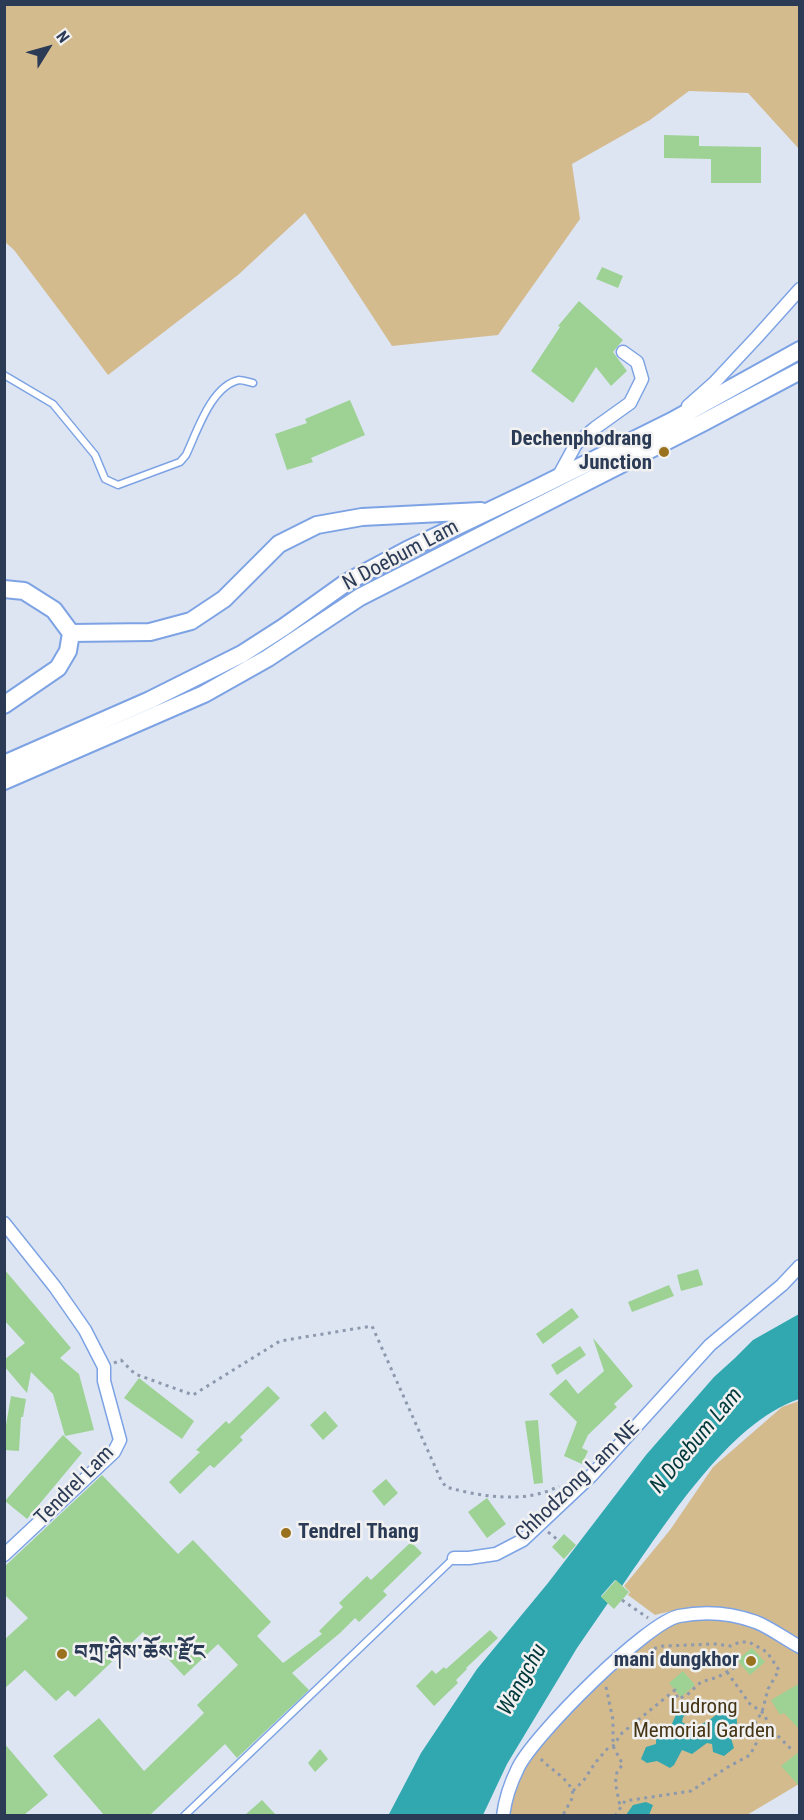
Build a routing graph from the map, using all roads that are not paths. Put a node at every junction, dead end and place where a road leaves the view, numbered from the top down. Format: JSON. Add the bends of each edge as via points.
{"nodes":[{"id":1,"x":800,"y":289,"type":"edge"},
{"id":2,"x":800,"y":350,"type":"edge"},
{"id":3,"x":623,"y":352,"type":"dead end"},
{"id":4,"x":800,"y":371,"type":"edge"},
{"id":5,"x":4,"y":375,"type":"edge"},
{"id":6,"x":253,"y":383,"type":"dead end"},
{"id":7,"x":672,"y":421,"type":"junction"},
{"id":8,"x":558,"y":477,"type":"junction"},
{"id":9,"x":489,"y":510,"type":"junction"},
{"id":10,"x":4,"y":589,"type":"edge"},
{"id":11,"x":71,"y":633,"type":"junction"},
{"id":12,"x":4,"y":705,"type":"edge"},
{"id":13,"x":4,"y":764,"type":"edge"},
{"id":14,"x":4,"y":781,"type":"edge"},
{"id":15,"x":4,"y":1223,"type":"edge"},
{"id":16,"x":800,"y":1266,"type":"edge"},
{"id":17,"x":800,"y":1279,"type":"edge"},
{"id":18,"x":782,"y":1285,"type":"junction"},
{"id":19,"x":4,"y":1555,"type":"edge"},
{"id":20,"x":454,"y":1558,"type":"joint"},
{"id":21,"x":800,"y":1647,"type":"edge"},
{"id":22,"x":184,"y":1815,"type":"edge"},
{"id":23,"x":504,"y":1815,"type":"edge"}],
"edges":[{"from":1,"to":7,"type":"street","via":[[714,383]]},
{"from":2,"to":7,"type":"main road","name":"N Doebum Lam"},
{"from":3,"to":8,"type":"street","via":[[637,362],[642,379],[630,403],[576,444]]},
{"from":4,"to":14,"type":"main road","name":"N Doebum Lam","via":[[360,597],[268,658],[204,694]]},
{"from":5,"to":6,"type":"lane","via":[[53,404],[95,454],[105,479],[118,485],[180,462],[215,397],[227,385],[240,380]]},
{"from":7,"to":8,"type":"main road","name":"N Doebum Lam"},
{"from":8,"to":9,"type":"main road","name":"N Doebum Lam"},
{"from":9,"to":11,"type":"main road","via":[[362,517],[317,525],[279,544],[224,599],[191,621],[150,632]]},
{"from":9,"to":13,"type":"main road","name":"N Doebum Lam","via":[[347,582],[242,654],[150,700]]},
{"from":10,"to":11,"type":"main road","via":[[24,591],[54,610]]},
{"from":11,"to":12,"type":"main road","via":[[68,651],[58,668]]},
{"from":15,"to":19,"type":"street","name":"Tendrel Lam","via":[[85,1330],[104,1367],[120,1440],[114,1452]]},
{"from":16,"to":18,"type":"street","name":"Chhodzong Lam NE"},
{"from":17,"to":18,"type":"street"},
{"from":18,"to":20,"type":"street","name":"Chhodzong Lam NE","via":[[710,1345],[591,1476],[523,1540],[496,1554]]},
{"from":20,"to":22,"type":"lane","name":"Chhodzong Lam NE"},
{"from":21,"to":23,"type":"street","via":[[756,1622],[710,1612],[675,1616],[659,1625],[608,1665],[538,1739],[518,1766]]}]}
